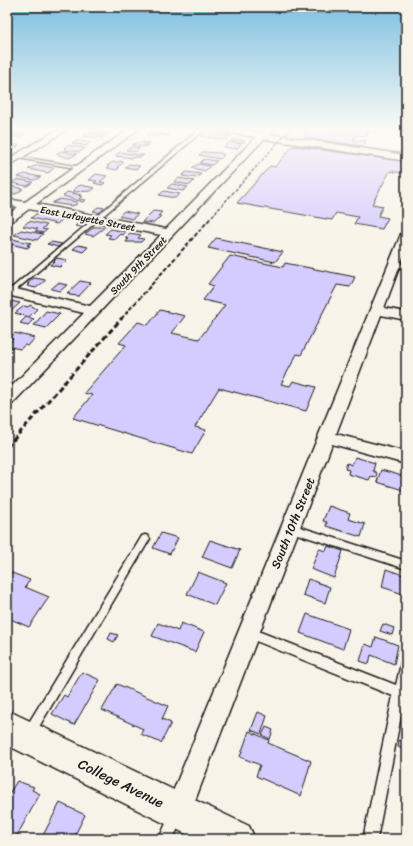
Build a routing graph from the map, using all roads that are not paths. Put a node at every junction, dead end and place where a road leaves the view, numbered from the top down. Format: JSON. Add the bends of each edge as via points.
{"nodes":[{"id":1,"x":81,"y":168,"type":"edge"},
{"id":2,"x":156,"y":168,"type":"edge"},
{"id":3,"x":231,"y":168,"type":"edge"},
{"id":4,"x":7,"y":202,"type":"edge"},
{"id":5,"x":27,"y":206,"type":"junction"},
{"id":6,"x":96,"y":219,"type":"junction"},
{"id":7,"x":7,"y":220,"type":"edge"},
{"id":8,"x":169,"y":233,"type":"junction"},
{"id":9,"x":406,"y":234,"type":"edge"},
{"id":10,"x":400,"y":265,"type":"edge"},
{"id":11,"x":8,"y":292,"type":"edge"},
{"id":12,"x":377,"y":310,"type":"junction"},
{"id":13,"x":93,"y":311,"type":"junction"},
{"id":14,"x":406,"y":316,"type":"edge"},
{"id":15,"x":7,"y":400,"type":"edge"},
{"id":16,"x":327,"y":437,"type":"junction"},
{"id":17,"x":406,"y":458,"type":"edge"},
{"id":18,"x":291,"y":528,"type":"junction"},
{"id":19,"x":145,"y":539,"type":"dead end"},
{"id":20,"x":406,"y":565,"type":"edge"},
{"id":21,"x":250,"y":632,"type":"junction"},
{"id":22,"x":406,"y":663,"type":"edge"},
{"id":23,"x":403,"y":694,"type":"edge"},
{"id":24,"x":17,"y":732,"type":"edge"},
{"id":25,"x":172,"y":825,"type":"edge"},
{"id":26,"x":236,"y":839,"type":"edge"},
{"id":27,"x":370,"y":839,"type":"edge"}],
"edges":[{"from":1,"to":5,"type":"street"},
{"from":2,"to":6,"type":"lane"},
{"from":3,"to":8,"type":"street","name":"South 9th Street"},
{"from":4,"to":5,"type":"street","name":"East Lafayette Street"},
{"from":5,"to":6,"type":"street","name":"East Lafayette Street"},
{"from":5,"to":7,"type":"street"},
{"from":6,"to":8,"type":"street","name":"East Lafayette Street"},
{"from":6,"to":11,"type":"lane"},
{"from":8,"to":13,"type":"street","name":"South 9th Street"},
{"from":9,"to":10,"type":"street","name":"South 10th Street"},
{"from":10,"to":12,"type":"street","name":"South 10th Street"},
{"from":11,"to":13,"type":"street"},
{"from":12,"to":14,"type":"street"},
{"from":12,"to":16,"type":"street","name":"South 10th Street"},
{"from":13,"to":15,"type":"street","name":"South 9th Street"},
{"from":16,"to":17,"type":"street"},
{"from":16,"to":18,"type":"street","name":"South 10th Street"},
{"from":18,"to":20,"type":"lane"},
{"from":18,"to":21,"type":"street","name":"South 10th Street"},
{"from":19,"to":24,"type":"lane"},
{"from":21,"to":23,"type":"lane"},
{"from":21,"to":25,"type":"street","name":"South 10th Street"},
{"from":22,"to":23,"type":"lane"},
{"from":23,"to":27,"type":"lane"},
{"from":24,"to":25,"type":"main road","name":"College Avenue"},
{"from":25,"to":26,"type":"main road","name":"College Avenue"}]}
